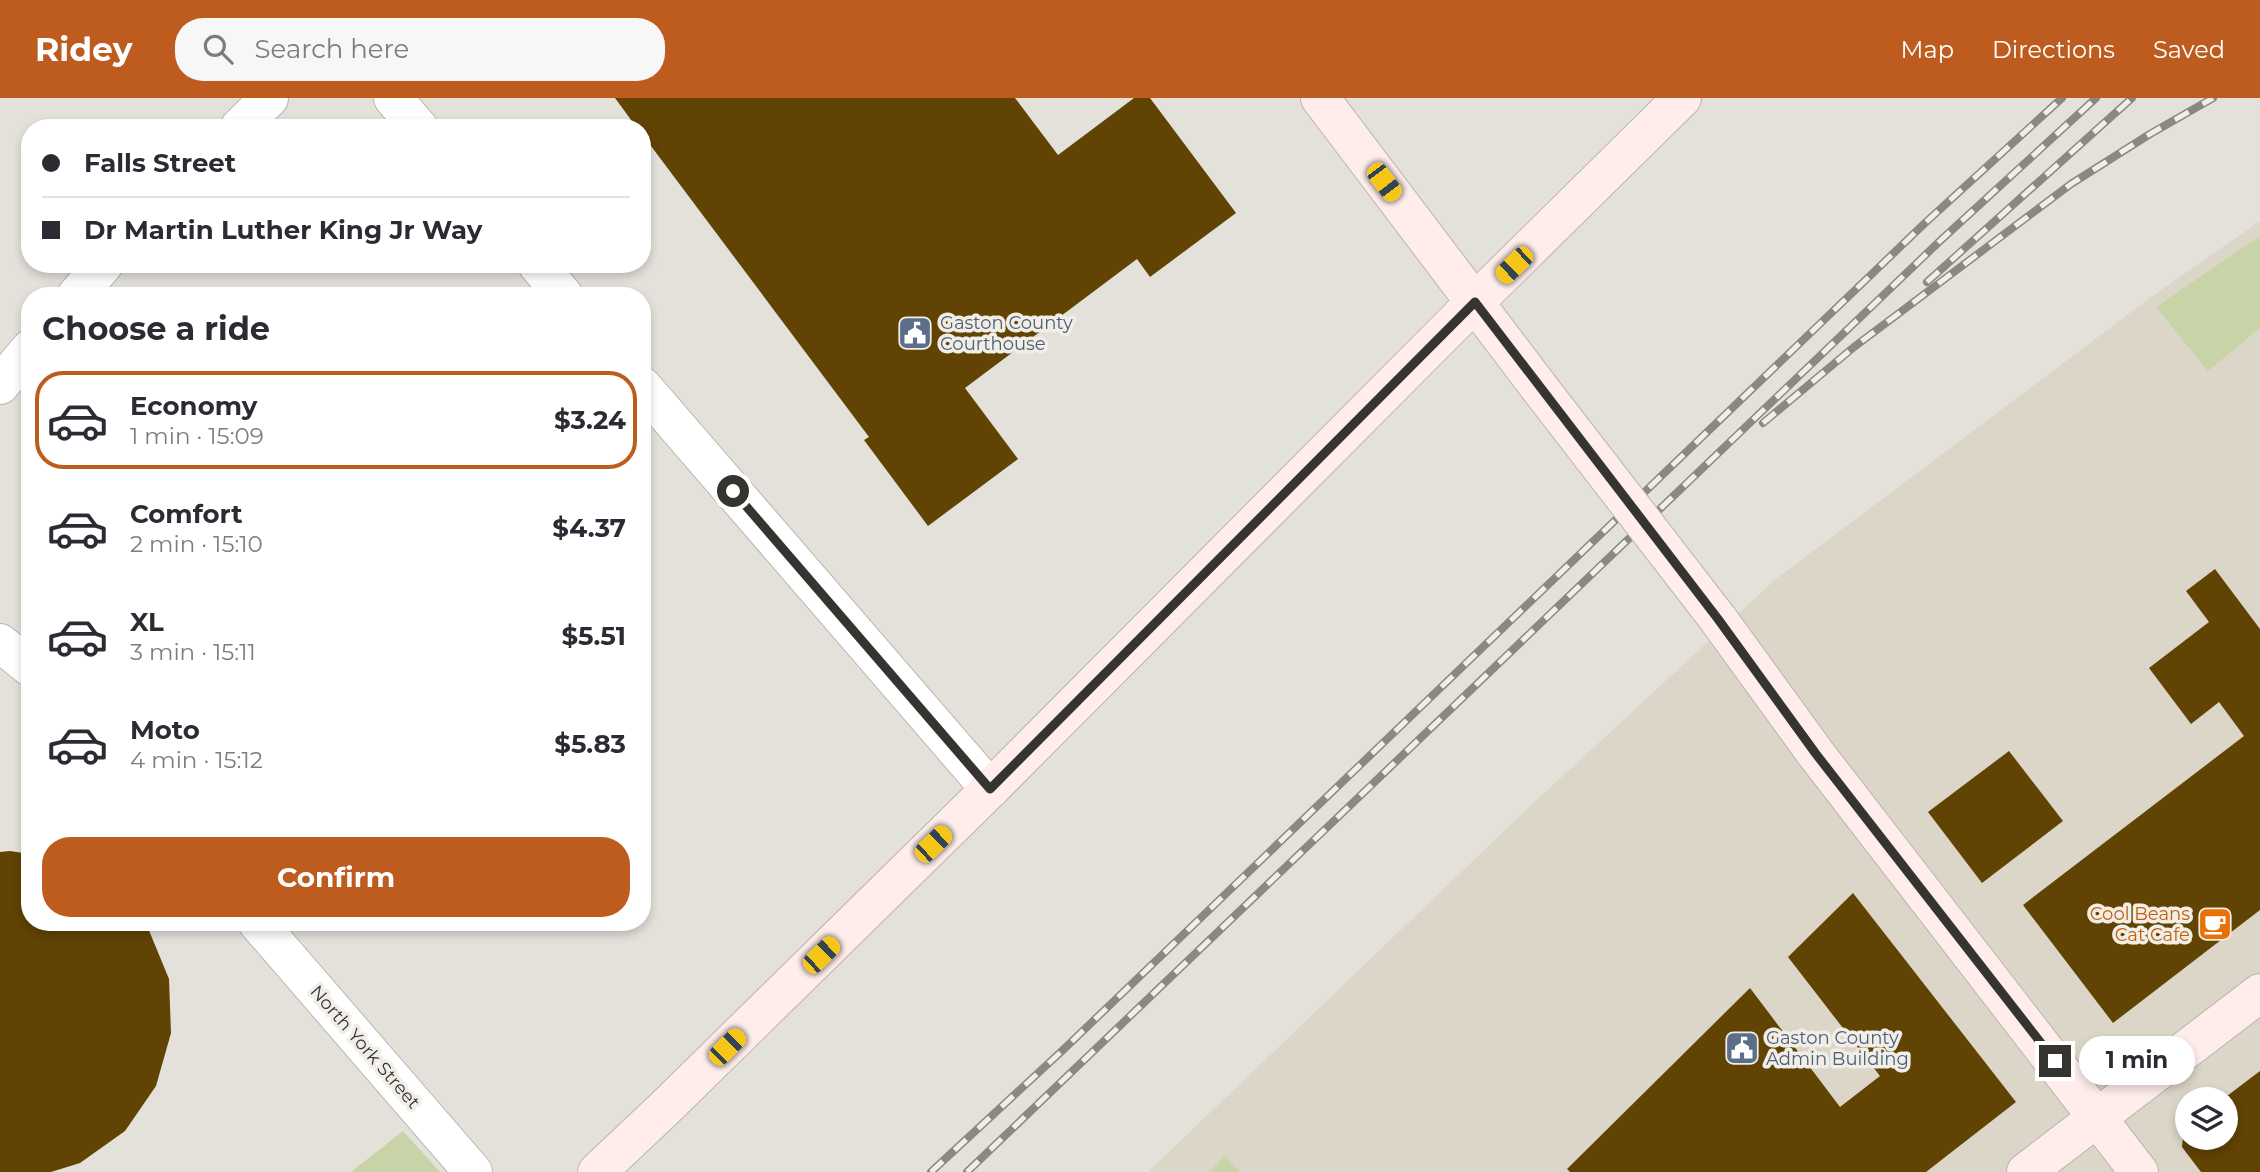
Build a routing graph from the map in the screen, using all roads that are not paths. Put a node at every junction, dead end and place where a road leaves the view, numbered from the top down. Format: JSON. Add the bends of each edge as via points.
{"nodes":[{"id":1,"x":269,"y":98,"type":"edge"},
{"id":2,"x":393,"y":98,"type":"edge"},
{"id":3,"x":1320,"y":98,"type":"edge"},
{"id":4,"x":1682,"y":98,"type":"edge"},
{"id":5,"x":248,"y":119,"type":"edge"},
{"id":6,"x":411,"y":119,"type":"edge"},
{"id":7,"x":96,"y":273,"type":"edge"},
{"id":8,"x":545,"y":273,"type":"edge"},
{"id":9,"x":84,"y":287,"type":"edge"},
{"id":10,"x":556,"y":287,"type":"edge"},
{"id":11,"x":1475,"y":302,"type":"junction"},
{"id":12,"x":21,"y":360,"type":"edge"},
{"id":13,"x":0,"y":386,"type":"edge"},
{"id":14,"x":651,"y":396,"type":"edge"},
{"id":15,"x":0,"y":643,"type":"edge"},
{"id":16,"x":21,"y":660,"type":"edge"},
{"id":17,"x":990,"y":789,"type":"junction"},
{"id":18,"x":265,"y":931,"type":"edge"},
{"id":19,"x":2260,"y":993,"type":"edge"},
{"id":20,"x":2098,"y":1116,"type":"junction"},
{"id":21,"x":473,"y":1172,"type":"edge"},
{"id":22,"x":597,"y":1172,"type":"edge"},
{"id":23,"x":2026,"y":1172,"type":"edge"},
{"id":24,"x":2139,"y":1172,"type":"edge"}],
"edges":[{"from":1,"to":5,"type":"street"},
{"from":2,"to":6,"type":"street"},
{"from":3,"to":11,"type":"main road"},
{"from":4,"to":11,"type":"main road"},
{"from":7,"to":9,"type":"street"},
{"from":8,"to":10,"type":"street"},
{"from":11,"to":17,"type":"main road"},
{"from":11,"to":20,"type":"main road","bridge":true,"via":[[1816,754]]},
{"from":12,"to":13,"type":"street"},
{"from":14,"to":17,"type":"street"},
{"from":15,"to":16,"type":"street"},
{"from":17,"to":22,"type":"main road"},
{"from":18,"to":21,"type":"street","name":"North York Street"},
{"from":19,"to":20,"type":"main road"},
{"from":20,"to":23,"type":"main road"},
{"from":20,"to":24,"type":"main road"}]}
